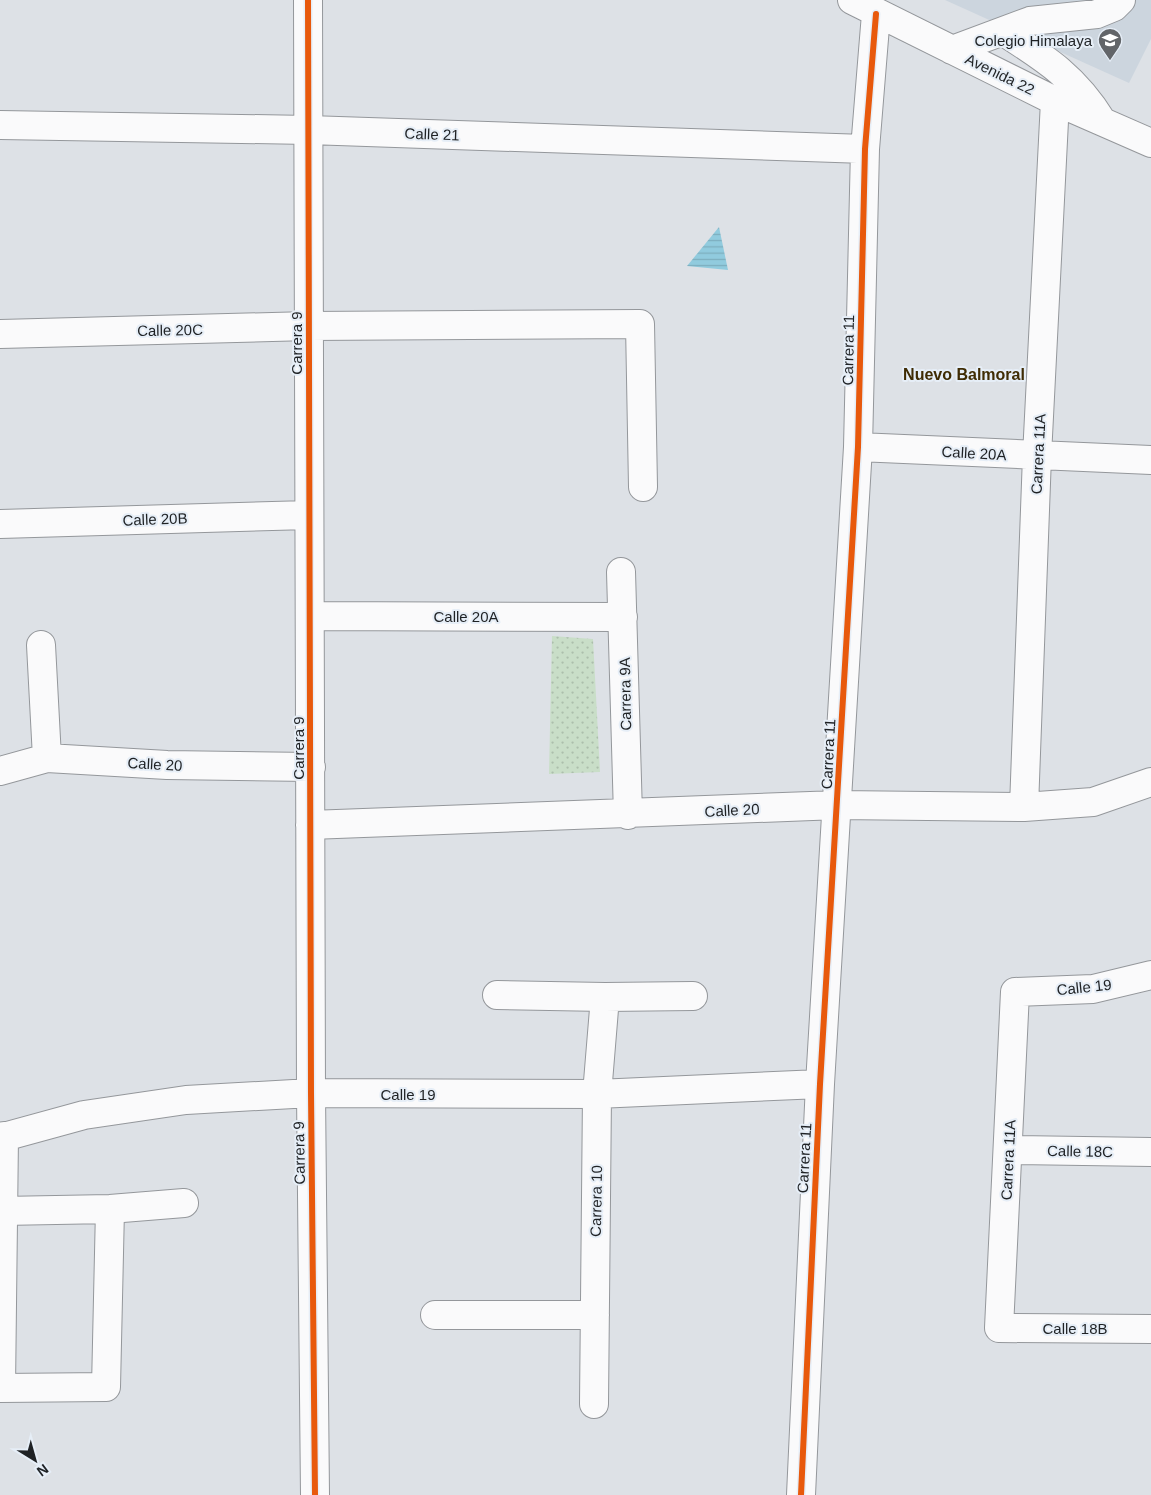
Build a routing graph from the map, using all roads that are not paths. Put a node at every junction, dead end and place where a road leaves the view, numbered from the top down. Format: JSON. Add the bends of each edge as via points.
{"nodes":[{"id":1,"x":308,"y":0,"type":"edge"},
{"id":2,"x":852,"y":0,"type":"edge"},
{"id":3,"x":1121,"y":0,"type":"edge"},
{"id":4,"x":1034,"y":10,"type":"edge"},
{"id":5,"x":876,"y":14,"type":"junction"},
{"id":6,"x":1004,"y":32,"type":"junction"},
{"id":7,"x":952,"y":50,"type":"junction"},
{"id":8,"x":1055,"y":101,"type":"junction"},
{"id":9,"x":1102,"y":121,"type":"junction"},
{"id":10,"x":0,"y":125,"type":"edge"},
{"id":11,"x":309,"y":130,"type":"junction"},
{"id":12,"x":1151,"y":143,"type":"edge"},
{"id":13,"x":865,"y":150,"type":"junction"},
{"id":14,"x":309,"y":326,"type":"junction"},
{"id":15,"x":0,"y":334,"type":"edge"},
{"id":16,"x":858,"y":446,"type":"junction"},
{"id":17,"x":1037,"y":456,"type":"junction"},
{"id":18,"x":1151,"y":460,"type":"edge"},
{"id":19,"x":643,"y":487,"type":"dead end"},
{"id":20,"x":309,"y":515,"type":"junction"},
{"id":21,"x":0,"y":524,"type":"edge"},
{"id":22,"x":622,"y":572,"type":"dead end"},
{"id":23,"x":310,"y":616,"type":"junction"},
{"id":24,"x":623,"y":617,"type":"junction"},
{"id":25,"x":41,"y":645,"type":"dead end"},
{"id":26,"x":48,"y":758,"type":"junction"},
{"id":27,"x":311,"y":767,"type":"junction"},
{"id":28,"x":0,"y":770,"type":"edge"},
{"id":29,"x":1151,"y":782,"type":"edge"},
{"id":30,"x":838,"y":805,"type":"junction"},
{"id":31,"x":1024,"y":806,"type":"junction"},
{"id":32,"x":628,"y":815,"type":"junction"},
{"id":33,"x":310,"y":825,"type":"junction"},
{"id":34,"x":1151,"y":975,"type":"edge"},
{"id":35,"x":1015,"y":992,"type":"joint"},
{"id":36,"x":497,"y":995,"type":"dead end"},
{"id":37,"x":693,"y":996,"type":"dead end"},
{"id":38,"x":605,"y":997,"type":"junction"},
{"id":39,"x":820,"y":1084,"type":"junction"},
{"id":40,"x":310,"y":1093,"type":"junction"},
{"id":41,"x":598,"y":1094,"type":"junction"},
{"id":42,"x":2,"y":1137,"type":"edge"},
{"id":43,"x":1009,"y":1150,"type":"junction"},
{"id":44,"x":1151,"y":1152,"type":"edge"},
{"id":45,"x":184,"y":1204,"type":"dead end"},
{"id":46,"x":110,"y":1208,"type":"junction"},
{"id":47,"x":2,"y":1211,"type":"junction"},
{"id":48,"x":435,"y":1315,"type":"dead end"},
{"id":49,"x":595,"y":1315,"type":"junction"},
{"id":50,"x":999,"y":1328,"type":"joint"},
{"id":51,"x":1151,"y":1329,"type":"edge"},
{"id":52,"x":594,"y":1404,"type":"dead end"},
{"id":53,"x":315,"y":1495,"type":"edge"},
{"id":54,"x":801,"y":1495,"type":"edge"}],
"edges":[{"from":1,"to":11,"type":"street","name":"Carrera 9"},
{"from":2,"to":5,"type":"street","name":"Avenida 22"},
{"from":3,"to":4,"type":"street","via":[[1114,7],[1097,14]]},
{"from":4,"to":6,"type":"street"},
{"from":5,"to":7,"type":"street","name":"Avenida 22"},
{"from":5,"to":13,"type":"street","name":"Carrera 11"},
{"from":6,"to":7,"type":"street"},
{"from":6,"to":9,"type":"street","via":[[1053,63],[1087,96]]},
{"from":7,"to":8,"type":"street","name":"Avenida 22"},
{"from":8,"to":9,"type":"street","name":"Avenida 22"},
{"from":8,"to":17,"type":"street","name":"Carrera 11A"},
{"from":9,"to":12,"type":"street","name":"Avenida 22"},
{"from":10,"to":11,"type":"street","name":"Calle 21"},
{"from":11,"to":13,"type":"street","name":"Calle 21"},
{"from":11,"to":14,"type":"street","name":"Carrera 9"},
{"from":13,"to":16,"type":"street","name":"Carrera 11"},
{"from":14,"to":15,"type":"street","name":"Calle 20C"},
{"from":14,"to":19,"type":"street","name":"Calle 20C","via":[[640,324]]},
{"from":14,"to":20,"type":"street","name":"Carrera 9"},
{"from":16,"to":17,"type":"street","name":"Calle 20A"},
{"from":16,"to":30,"type":"street","name":"Carrera 11"},
{"from":17,"to":18,"type":"street","name":"Calle 20A"},
{"from":17,"to":31,"type":"street","name":"Carrera 11A"},
{"from":20,"to":21,"type":"street","name":"Calle 20B"},
{"from":20,"to":23,"type":"street","name":"Carrera 9"},
{"from":22,"to":24,"type":"street","name":"Carrera 9A"},
{"from":23,"to":24,"type":"street","name":"Calle 20A"},
{"from":23,"to":27,"type":"street","name":"Carrera 9"},
{"from":24,"to":32,"type":"street","name":"Carrera 9A"},
{"from":25,"to":26,"type":"street"},
{"from":26,"to":27,"type":"street","name":"Calle 20","via":[[167,765]]},
{"from":26,"to":28,"type":"street","name":"Calle 20"},
{"from":27,"to":33,"type":"street","name":"Carrera 9"},
{"from":29,"to":31,"type":"street","name":"Calle 20","via":[[1093,802]]},
{"from":30,"to":31,"type":"street","name":"Calle 20"},
{"from":30,"to":32,"type":"street","name":"Calle 20"},
{"from":30,"to":39,"type":"street","name":"Carrera 11"},
{"from":32,"to":33,"type":"street","name":"Calle 20"},
{"from":33,"to":40,"type":"street","name":"Carrera 9"},
{"from":34,"to":35,"type":"street","name":"Calle 19","via":[[1093,989]]},
{"from":35,"to":43,"type":"street","name":"Carrera 11A"},
{"from":36,"to":38,"type":"street"},
{"from":37,"to":38,"type":"street"},
{"from":38,"to":41,"type":"street","name":"Carrera 10"},
{"from":39,"to":41,"type":"street","name":"Calle 19"},
{"from":39,"to":54,"type":"street","name":"Carrera 11"},
{"from":40,"to":41,"type":"street","name":"Calle 19"},
{"from":40,"to":42,"type":"street","name":"Calle 19","via":[[186,1100],[84,1115]]},
{"from":40,"to":53,"type":"street","name":"Carrera 9"},
{"from":41,"to":49,"type":"street","name":"Carrera 10"},
{"from":42,"to":47,"type":"street"},
{"from":43,"to":44,"type":"street","name":"Calle 18C"},
{"from":43,"to":50,"type":"street","name":"Carrera 11A"},
{"from":45,"to":46,"type":"street"},
{"from":46,"to":47,"type":"street"},
{"from":46,"to":47,"type":"street","via":[[106,1387],[1,1388]]},
{"from":48,"to":49,"type":"street"},
{"from":49,"to":52,"type":"street","name":"Carrera 10"},
{"from":50,"to":51,"type":"street","name":"Calle 18B"}]}
